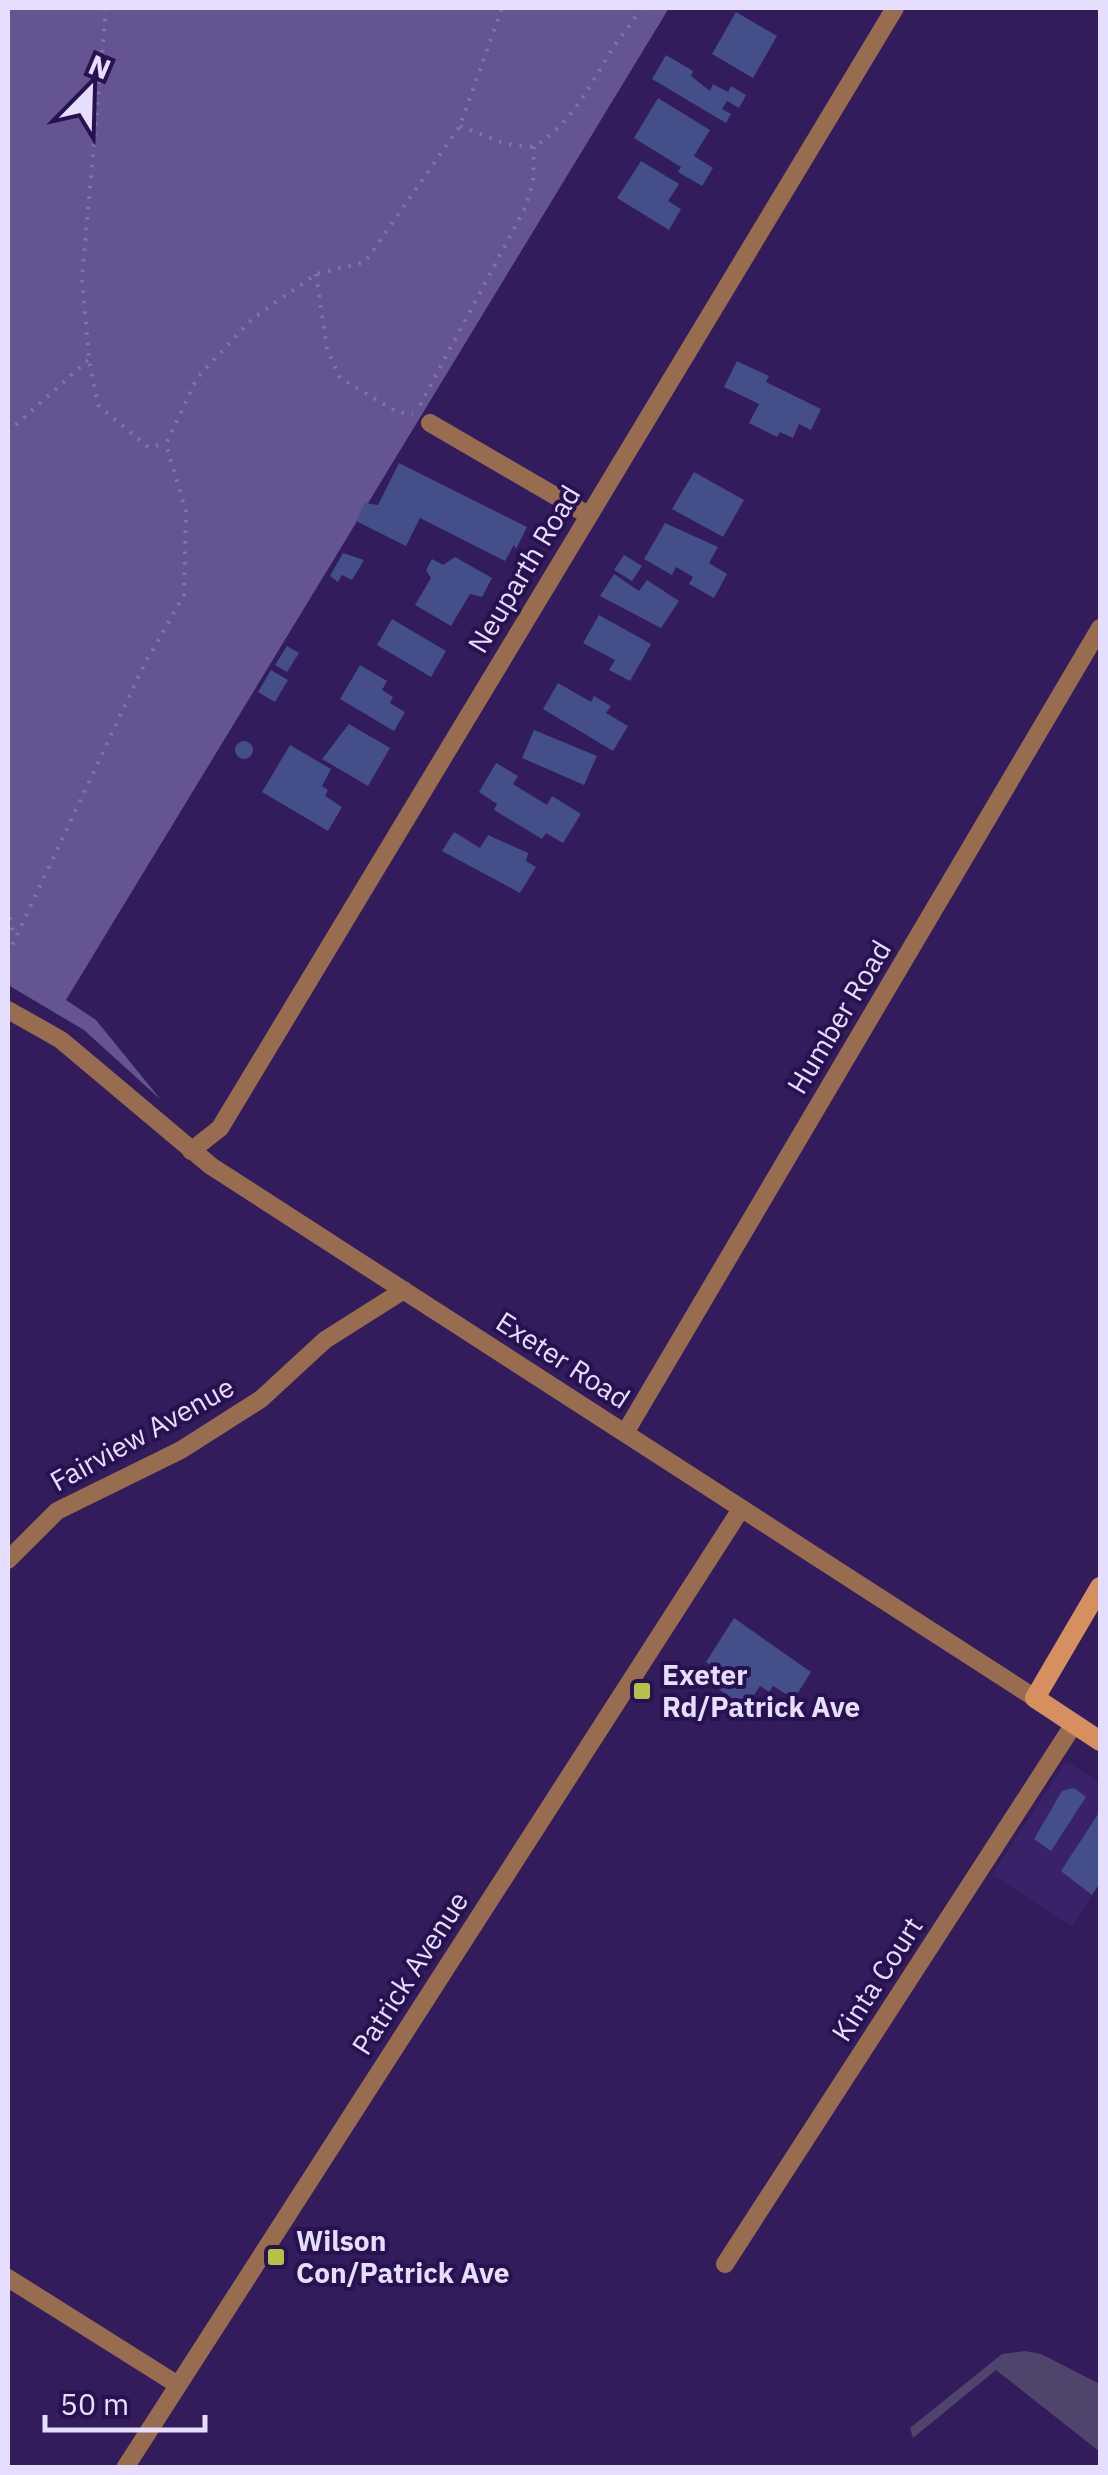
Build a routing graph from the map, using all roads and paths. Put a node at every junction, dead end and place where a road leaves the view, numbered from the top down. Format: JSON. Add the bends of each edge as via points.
{"nodes":[{"id":1,"x":106,"y":8,"type":"edge"},
{"id":2,"x":502,"y":8,"type":"edge"},
{"id":3,"x":642,"y":8,"type":"edge"},
{"id":4,"x":895,"y":8,"type":"edge"},
{"id":5,"x":460,"y":126,"type":"junction"},
{"id":6,"x":534,"y":148,"type":"junction"},
{"id":7,"x":316,"y":274,"type":"junction"},
{"id":8,"x":89,"y":359,"type":"junction"},
{"id":9,"x":430,"y":423,"type":"dead end"},
{"id":10,"x":8,"y":432,"type":"edge"},
{"id":11,"x":166,"y":444,"type":"junction"},
{"id":12,"x":588,"y":515,"type":"junction"},
{"id":13,"x":1100,"y":628,"type":"edge"},
{"id":14,"x":8,"y":908,"type":"edge"},
{"id":15,"x":15,"y":938,"type":"junction"},
{"id":16,"x":8,"y":954,"type":"edge"},
{"id":17,"x":8,"y":1010,"type":"edge"},
{"id":18,"x":192,"y":1151,"type":"junction"},
{"id":19,"x":404,"y":1290,"type":"junction"},
{"id":20,"x":624,"y":1433,"type":"junction"},
{"id":21,"x":741,"y":1509,"type":"junction"},
{"id":22,"x":8,"y":1560,"type":"edge"},
{"id":23,"x":1100,"y":1587,"type":"edge"},
{"id":24,"x":1035,"y":1698,"type":"junction"},
{"id":25,"x":1074,"y":1724,"type":"junction"},
{"id":26,"x":1100,"y":1742,"type":"edge"},
{"id":27,"x":725,"y":2264,"type":"dead end"},
{"id":28,"x":8,"y":2278,"type":"edge"},
{"id":29,"x":178,"y":2385,"type":"junction"},
{"id":30,"x":125,"y":2468,"type":"edge"}],
"edges":[{"from":1,"to":8,"type":"path","via":[[82,278]]},
{"from":2,"to":5,"type":"path"},
{"from":3,"to":6,"type":"path","via":[[589,94],[564,126]]},
{"from":4,"to":12,"type":"street","name":"Neuparth Road"},
{"from":5,"to":6,"type":"path"},
{"from":5,"to":7,"type":"path","via":[[364,262]]},
{"from":6,"to":7,"type":"path","via":[[524,210],[415,414],[397,412],[340,378],[327,349]]},
{"from":7,"to":11,"type":"path","via":[[252,320],[197,378]]},
{"from":8,"to":10,"type":"path"},
{"from":8,"to":11,"type":"path","via":[[98,405],[148,447]]},
{"from":9,"to":12,"type":"street"},
{"from":11,"to":15,"type":"path","via":[[186,512],[184,594]]},
{"from":12,"to":18,"type":"street","name":"Neuparth Road","via":[[220,1128]]},
{"from":13,"to":20,"type":"street","name":"Humber Road"},
{"from":14,"to":15,"type":"path"},
{"from":15,"to":16,"type":"path"},
{"from":17,"to":18,"type":"street","name":"Exeter Road","via":[[62,1040]]},
{"from":18,"to":19,"type":"street","name":"Exeter Road"},
{"from":19,"to":20,"type":"street","name":"Exeter Road"},
{"from":19,"to":22,"type":"street","name":"Fairview Avenue","via":[[325,1340],[261,1399],[180,1450],[57,1511]]},
{"from":20,"to":21,"type":"street","name":"Exeter Road"},
{"from":21,"to":24,"type":"street","name":"Exeter Road"},
{"from":21,"to":29,"type":"street","name":"Patrick Avenue"},
{"from":23,"to":24,"type":"main road"},
{"from":24,"to":25,"type":"main road","name":"Exeter Road"},
{"from":25,"to":26,"type":"main road","name":"Exeter Road"},
{"from":25,"to":27,"type":"street","name":"Kinta Court"},
{"from":28,"to":29,"type":"street"},
{"from":29,"to":30,"type":"street","name":"Patrick Avenue"}]}
